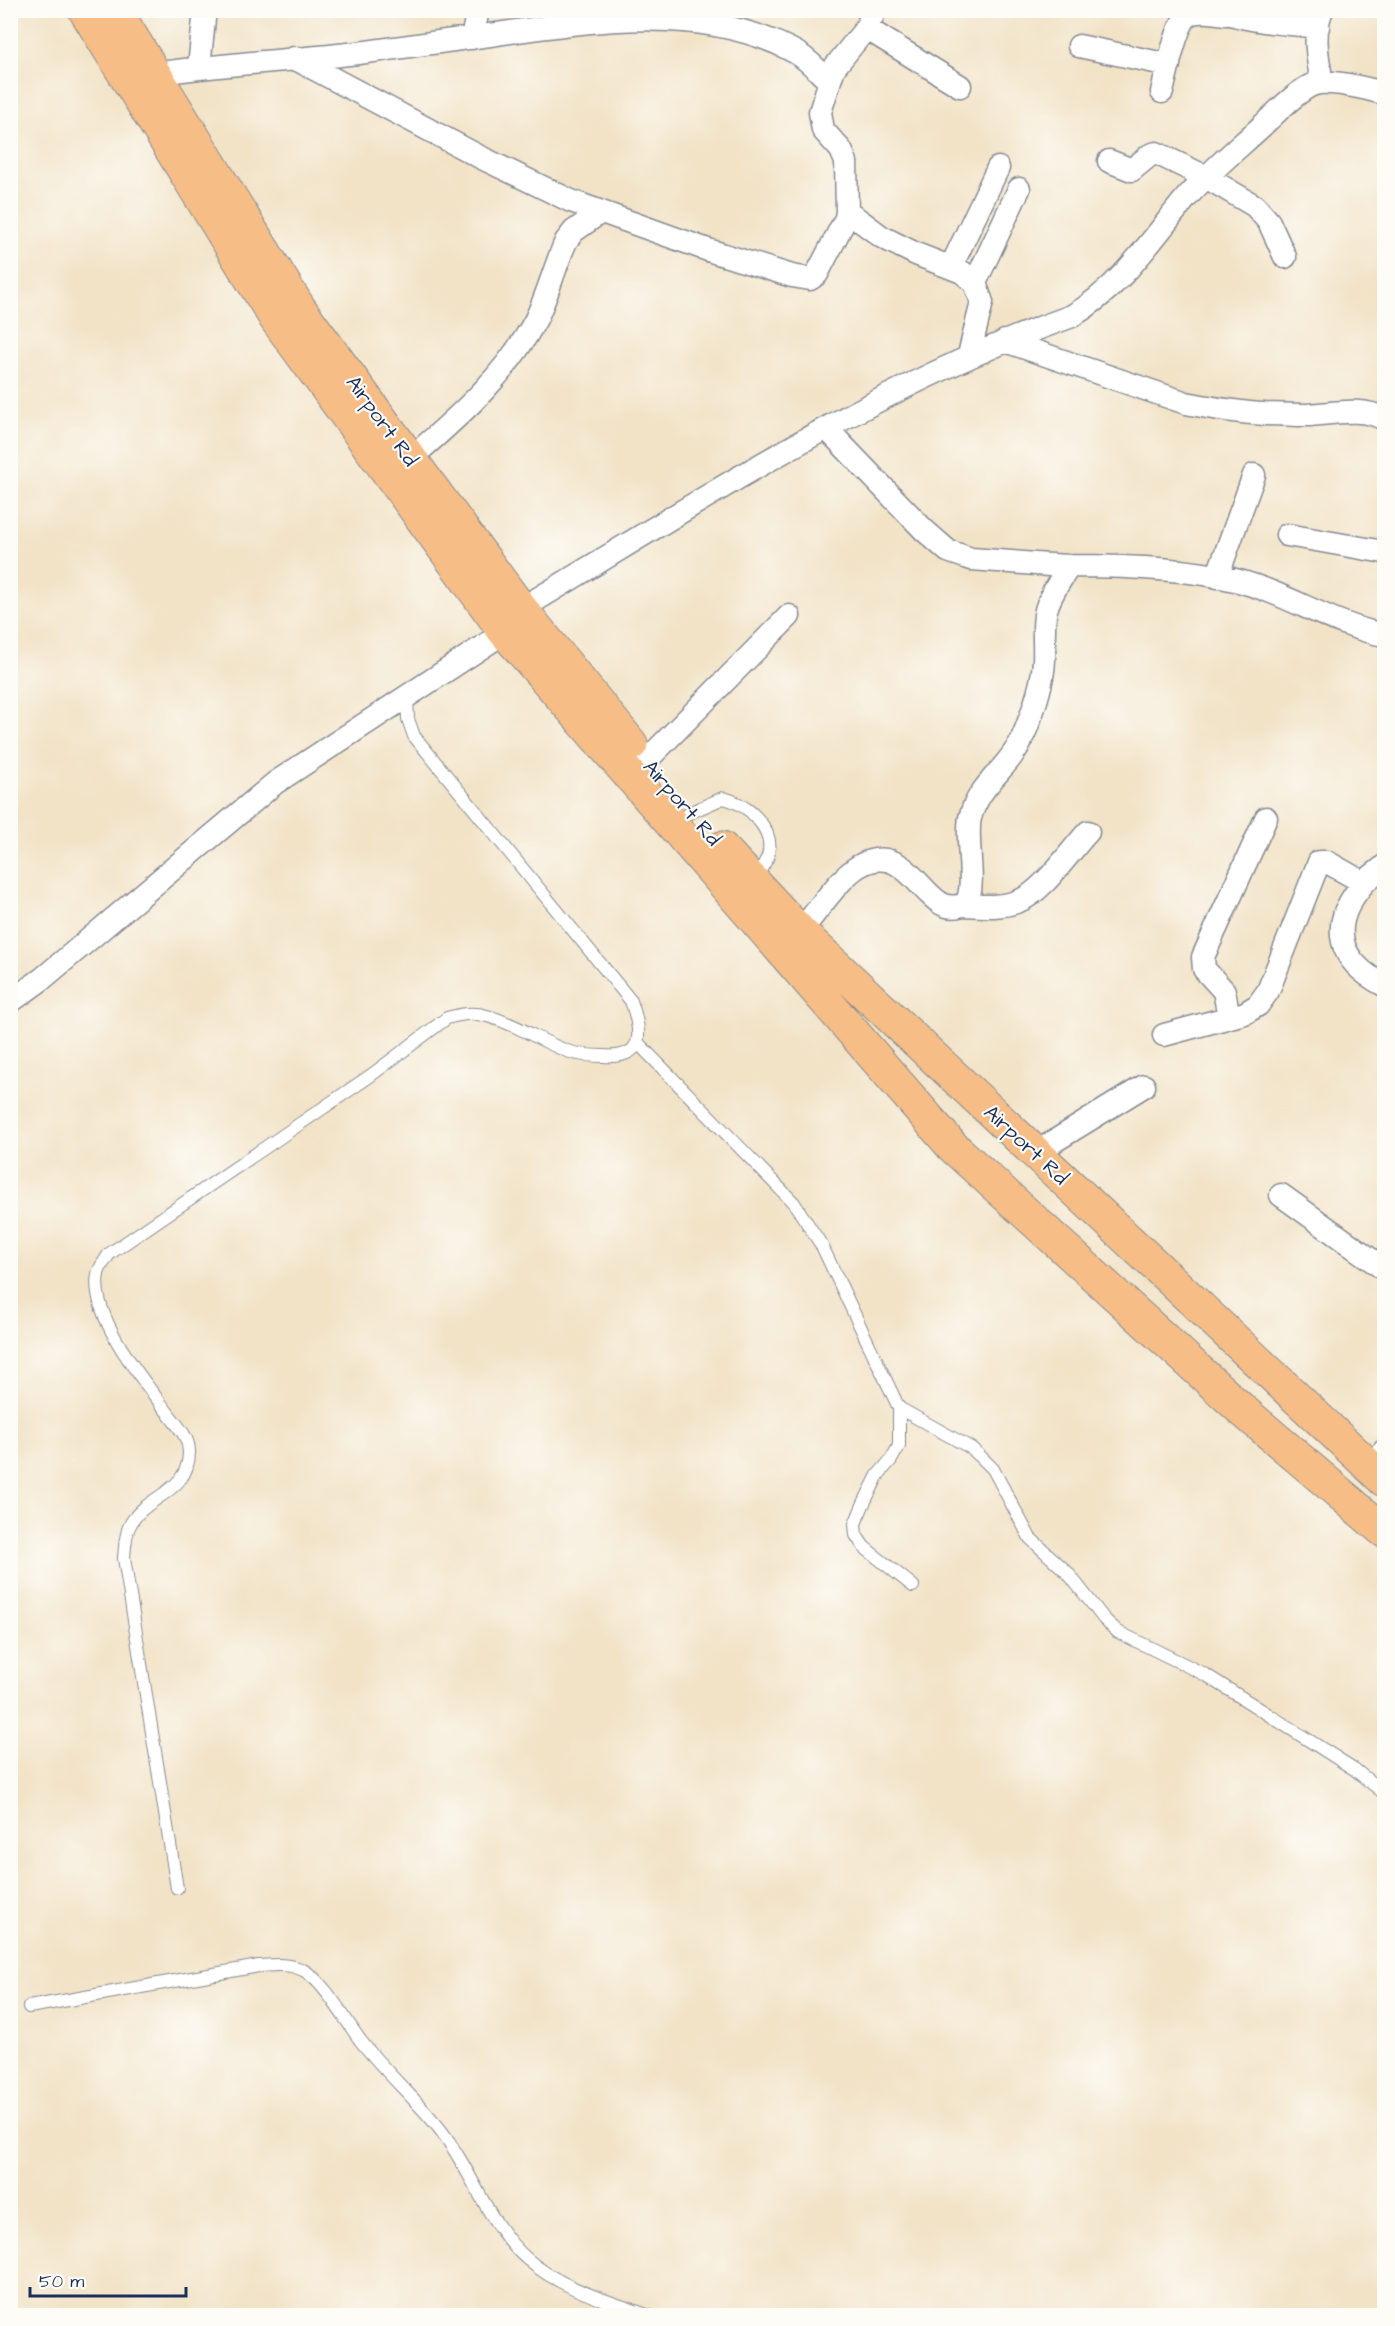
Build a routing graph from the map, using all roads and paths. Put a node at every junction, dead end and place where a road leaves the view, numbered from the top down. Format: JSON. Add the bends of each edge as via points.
{"nodes":[{"id":1,"x":85,"y":10,"type":"edge"},
{"id":2,"x":115,"y":10,"type":"edge"},
{"id":3,"x":205,"y":10,"type":"edge"},
{"id":4,"x":478,"y":10,"type":"edge"},
{"id":5,"x":1225,"y":12,"type":"edge"},
{"id":6,"x":871,"y":19,"type":"edge"},
{"id":7,"x":1320,"y":19,"type":"edge"},
{"id":8,"x":472,"y":38,"type":"junction"},
{"id":9,"x":1079,"y":46,"type":"dead end"},
{"id":10,"x":294,"y":58,"type":"junction"},
{"id":11,"x":1169,"y":65,"type":"junction"},
{"id":12,"x":199,"y":67,"type":"junction"},
{"id":13,"x":153,"y":74,"type":"junction"},
{"id":14,"x":829,"y":81,"type":"junction"},
{"id":15,"x":1322,"y":83,"type":"junction"},
{"id":16,"x":960,"y":86,"type":"dead end"},
{"id":17,"x":1162,"y":92,"type":"dead end"},
{"id":18,"x":1384,"y":93,"type":"edge"},
{"id":19,"x":1109,"y":161,"type":"dead end"},
{"id":20,"x":998,"y":168,"type":"dead end"},
{"id":21,"x":1206,"y":177,"type":"junction"},
{"id":22,"x":1019,"y":189,"type":"dead end"},
{"id":23,"x":847,"y":211,"type":"junction"},
{"id":24,"x":601,"y":212,"type":"junction"},
{"id":25,"x":1285,"y":257,"type":"dead end"},
{"id":26,"x":951,"y":267,"type":"junction"},
{"id":27,"x":975,"y":283,"type":"junction"},
{"id":28,"x":1005,"y":341,"type":"junction"},
{"id":29,"x":969,"y":355,"type":"junction"},
{"id":30,"x":1384,"y":419,"type":"edge"},
{"id":31,"x":827,"y":429,"type":"junction"},
{"id":32,"x":410,"y":459,"type":"junction"},
{"id":33,"x":1254,"y":475,"type":"dead end"},
{"id":34,"x":1287,"y":535,"type":"dead end"},
{"id":35,"x":1384,"y":552,"type":"edge"},
{"id":36,"x":1069,"y":566,"type":"junction"},
{"id":37,"x":1217,"y":577,"type":"junction"},
{"id":38,"x":789,"y":616,"type":"dead end"},
{"id":39,"x":513,"y":620,"type":"junction"},
{"id":40,"x":1384,"y":635,"type":"edge"},
{"id":41,"x":406,"y":698,"type":"junction"},
{"id":42,"x":646,"y":761,"type":"junction"},
{"id":43,"x":689,"y":813,"type":"junction"},
{"id":44,"x":1266,"y":818,"type":"dead end"},
{"id":45,"x":1088,"y":831,"type":"dead end"},
{"id":46,"x":1384,"y":866,"type":"edge"},
{"id":47,"x":753,"y":882,"type":"junction"},
{"id":48,"x":1364,"y":883,"type":"junction"},
{"id":49,"x":963,"y":905,"type":"junction"},
{"id":50,"x":800,"y":932,"type":"junction"},
{"id":51,"x":1384,"y":985,"type":"edge"},
{"id":52,"x":10,"y":1002,"type":"edge"},
{"id":53,"x":1229,"y":1017,"type":"junction"},
{"id":54,"x":1164,"y":1035,"type":"dead end"},
{"id":55,"x":638,"y":1043,"type":"junction"},
{"id":56,"x":1144,"y":1086,"type":"dead end"},
{"id":57,"x":1035,"y":1153,"type":"junction"},
{"id":58,"x":1281,"y":1195,"type":"dead end"},
{"id":59,"x":1384,"y":1269,"type":"edge"},
{"id":60,"x":899,"y":1408,"type":"junction"},
{"id":61,"x":1380,"y":1466,"type":"edge"},
{"id":62,"x":1384,"y":1532,"type":"edge"},
{"id":63,"x":913,"y":1586,"type":"dead end"},
{"id":64,"x":1384,"y":1792,"type":"edge"},
{"id":65,"x":177,"y":1888,"type":"dead end"},
{"id":66,"x":29,"y":2007,"type":"dead end"},
{"id":67,"x":650,"y":2316,"type":"edge"}],
"edges":[{"from":1,"to":39,"type":"main road","via":[[276,319]]},
{"from":2,"to":13,"type":"main road","name":"Airport Rd"},
{"from":3,"to":12,"type":"street"},
{"from":4,"to":8,"type":"street"},
{"from":5,"to":7,"type":"street"},
{"from":5,"to":11,"type":"street","via":[[1187,15]]},
{"from":6,"to":14,"type":"street"},
{"from":6,"to":16,"type":"street"},
{"from":7,"to":15,"type":"street","via":[[1317,55]]},
{"from":8,"to":10,"type":"street"},
{"from":8,"to":14,"type":"street","via":[[609,19],[718,25],[760,35],[797,52]]},
{"from":9,"to":11,"type":"street"},
{"from":10,"to":12,"type":"street"},
{"from":10,"to":24,"type":"street","via":[[531,183]]},
{"from":11,"to":17,"type":"street"},
{"from":12,"to":13,"type":"street"},
{"from":13,"to":32,"type":"main road","name":"Airport Rd","via":[[298,308]]},
{"from":14,"to":23,"type":"street","via":[[821,121],[846,162]]},
{"from":15,"to":18,"type":"street"},
{"from":15,"to":21,"type":"street","via":[[1304,90]]},
{"from":19,"to":21,"type":"street","via":[[1132,170],[1156,153]]},
{"from":20,"to":26,"type":"street"},
{"from":21,"to":25,"type":"street","via":[[1262,212]]},
{"from":21,"to":28,"type":"street","via":[[1114,286],[1072,316]]},
{"from":22,"to":27,"type":"street"},
{"from":23,"to":24,"type":"street","via":[[815,278],[805,279]]},
{"from":23,"to":26,"type":"street","via":[[882,237]]},
{"from":24,"to":32,"type":"street","via":[[566,241],[536,317],[503,370],[465,411]]},
{"from":26,"to":27,"type":"street"},
{"from":27,"to":29,"type":"street","via":[[982,302]]},
{"from":28,"to":29,"type":"street"},
{"from":28,"to":30,"type":"street","via":[[1186,403],[1262,414],[1366,412]]},
{"from":29,"to":31,"type":"street"},
{"from":31,"to":36,"type":"street","via":[[948,551],[971,559]]},
{"from":31,"to":39,"type":"street","via":[[726,486]]},
{"from":32,"to":39,"type":"main road","name":"Airport Rd"},
{"from":33,"to":37,"type":"street"},
{"from":34,"to":35,"type":"street"},
{"from":36,"to":37,"type":"street","via":[[1123,567]]},
{"from":36,"to":49,"type":"street","via":[[1044,617],[1043,672],[1021,741],[985,788],[970,816],[970,890]]},
{"from":37,"to":40,"type":"street","via":[[1256,586],[1345,624]]},
{"from":38,"to":42,"type":"street"},
{"from":39,"to":41,"type":"street"},
{"from":39,"to":42,"type":"main road","name":"Airport Rd"},
{"from":39,"to":62,"type":"main road","via":[[952,1146],[1241,1409]]},
{"from":41,"to":52,"type":"street","via":[[275,783]]},
{"from":41,"to":55,"type":"lane","via":[[414,736],[631,1001]]},
{"from":42,"to":43,"type":"main road","name":"Airport Rd"},
{"from":43,"to":47,"type":"main road","name":"Airport Rd"},
{"from":43,"to":47,"type":"lane","via":[[723,798],[739,803],[758,820],[767,835],[768,855]]},
{"from":44,"to":53,"type":"street","via":[[1203,957],[1204,969],[1224,992]]},
{"from":45,"to":49,"type":"street","via":[[1033,894],[1007,905]]},
{"from":46,"to":48,"type":"street"},
{"from":47,"to":50,"type":"main road","name":"Airport Rd"},
{"from":48,"to":51,"type":"street","via":[[1345,914],[1341,937],[1354,963]]},
{"from":48,"to":53,"type":"street","via":[[1327,862],[1319,862],[1263,999],[1253,1010]]},
{"from":49,"to":50,"type":"street","via":[[943,906],[901,865],[880,859],[857,867],[847,876]]},
{"from":50,"to":57,"type":"main road","name":"Airport Rd"},
{"from":53,"to":54,"type":"street"},
{"from":55,"to":60,"type":"lane","via":[[794,1203],[822,1246]]},
{"from":55,"to":65,"type":"lane","via":[[624,1056],[599,1056],[570,1052],[488,1016],[466,1014],[447,1018],[370,1076],[109,1254],[98,1273],[99,1300],[107,1325],[186,1436],[189,1450],[188,1467],[180,1481],[138,1514],[129,1526],[124,1558]]},
{"from":56,"to":57,"type":"street"},
{"from":57,"to":61,"type":"main road","name":"Airport Rd"},
{"from":58,"to":59,"type":"street"},
{"from":60,"to":63,"type":"lane","via":[[899,1446],[878,1475],[855,1524],[856,1535],[864,1547]]},
{"from":60,"to":64,"type":"lane","via":[[971,1448],[993,1468],[1030,1538],[1068,1573],[1118,1632],[1206,1674],[1354,1768]]},
{"from":66,"to":67,"type":"lane","via":[[258,1966],[285,1964],[302,1970],[314,1977],[362,2042],[439,2128],[483,2204],[528,2260],[582,2291]]}]}
